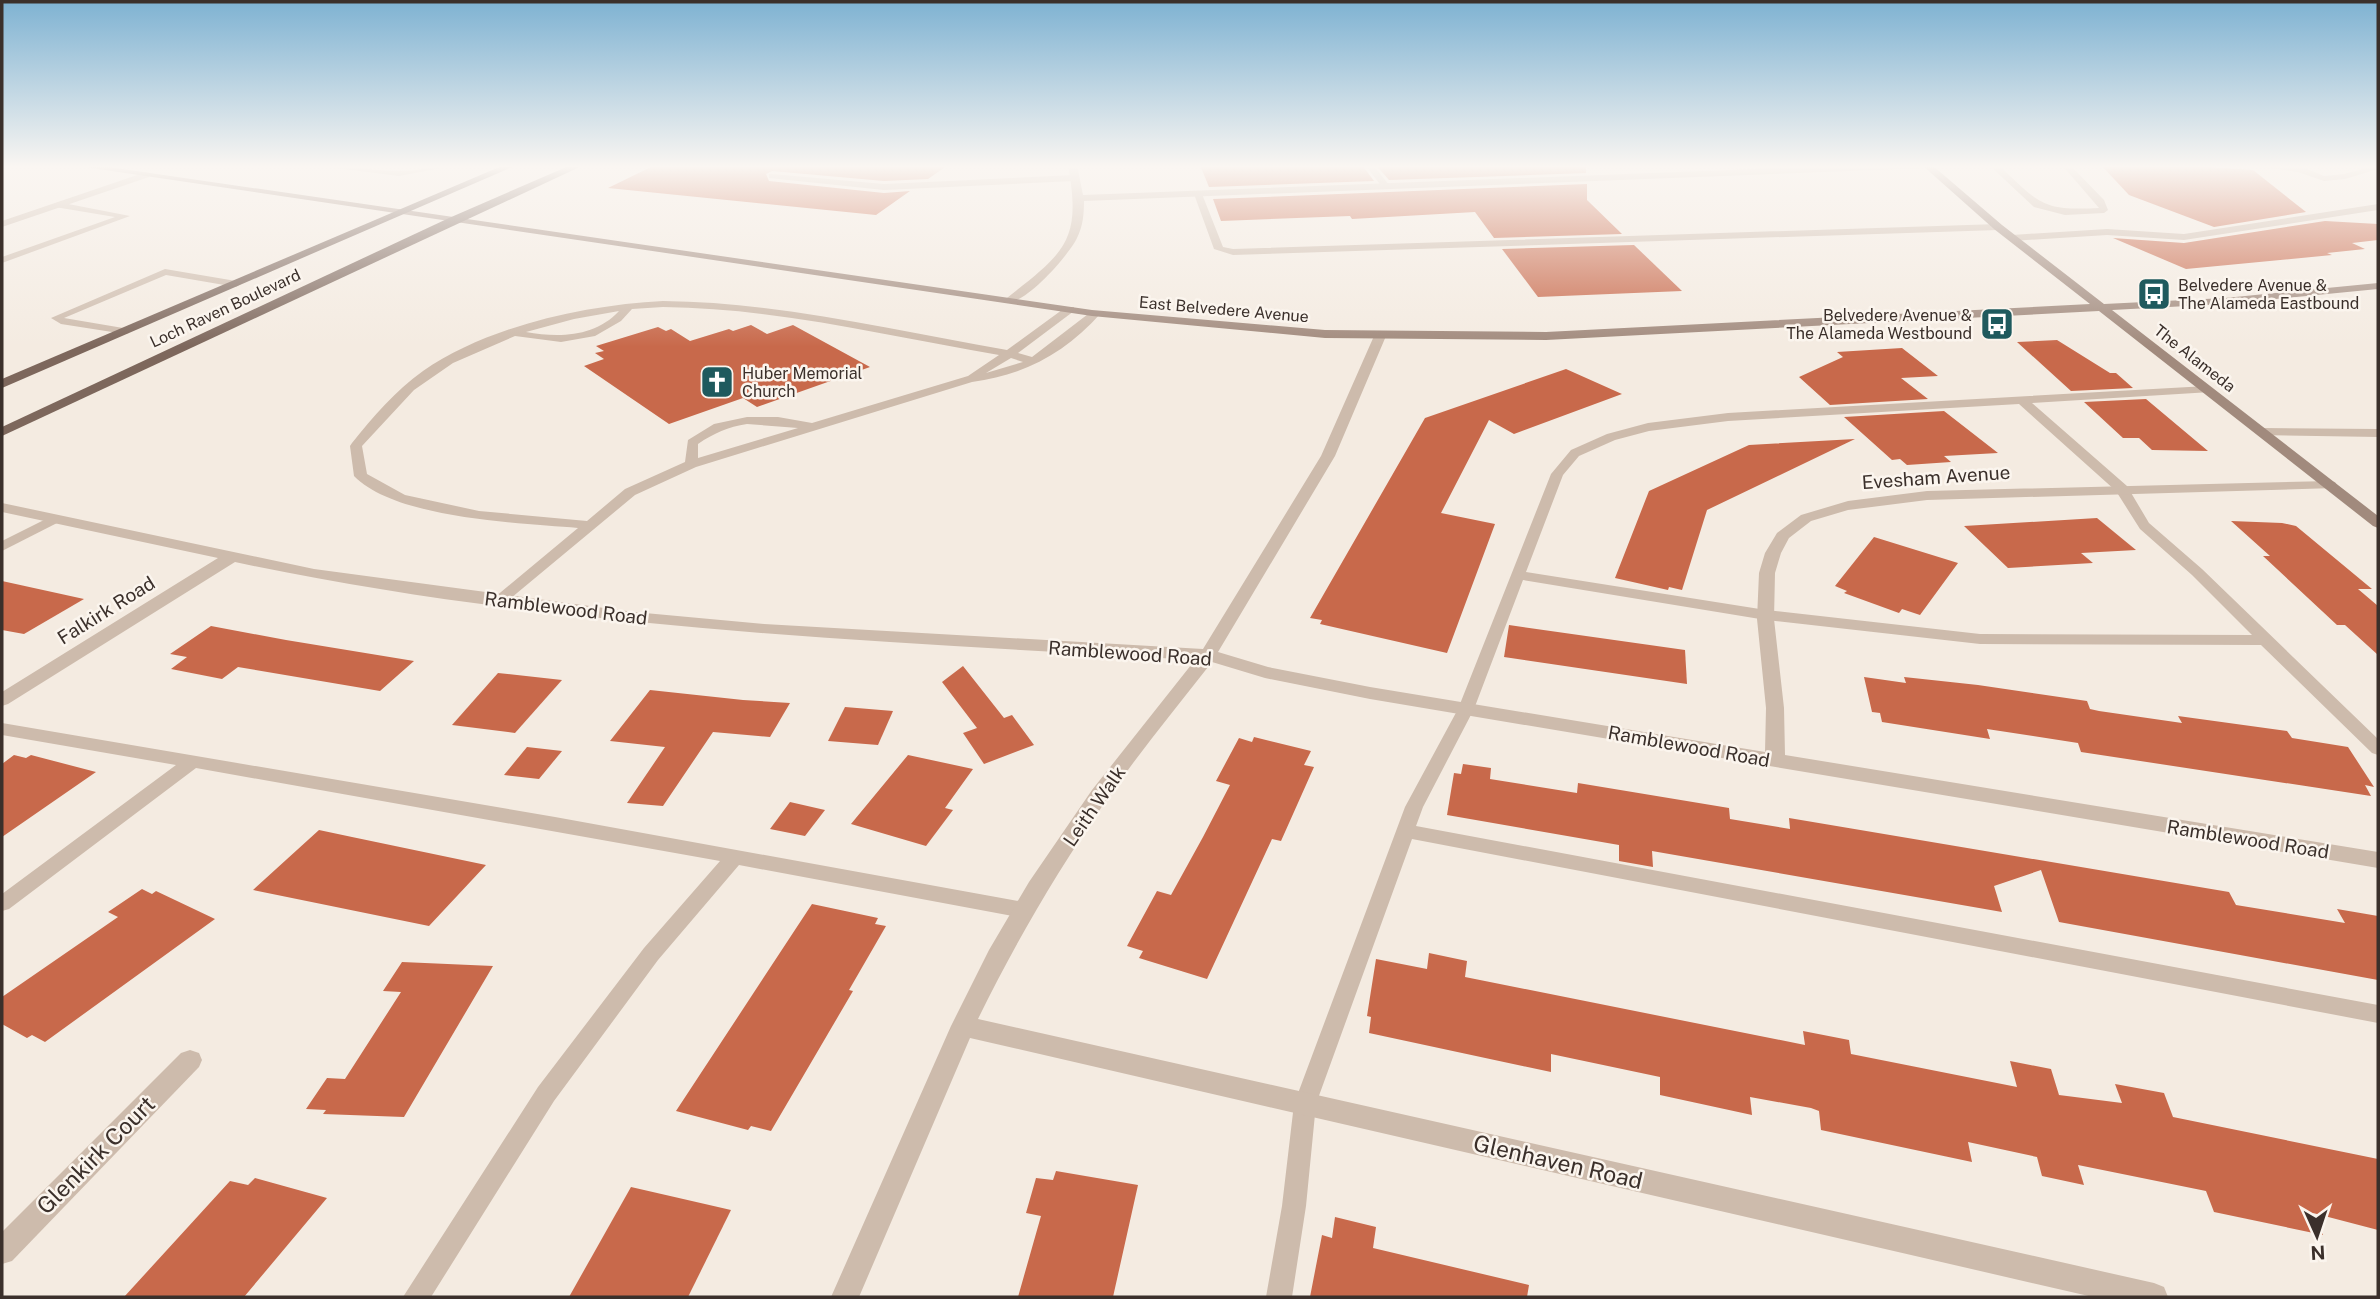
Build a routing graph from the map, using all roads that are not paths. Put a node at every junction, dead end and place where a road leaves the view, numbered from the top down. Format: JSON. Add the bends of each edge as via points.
{"nodes":[{"id":1,"x":99,"y":226,"type":"edge"},
{"id":2,"x":371,"y":226,"type":"edge"},
{"id":3,"x":441,"y":226,"type":"edge"},
{"id":4,"x":492,"y":226,"type":"edge"},
{"id":5,"x":1077,"y":226,"type":"edge"},
{"id":6,"x":1210,"y":226,"type":"edge"},
{"id":7,"x":2258,"y":226,"type":"edge"},
{"id":8,"x":1998,"y":227,"type":"joint"},
{"id":9,"x":2012,"y":238,"type":"junction"},
{"id":10,"x":2,"y":260,"type":"edge"},
{"id":11,"x":236,"y":284,"type":"junction"},
{"id":12,"x":2378,"y":286,"type":"edge"},
{"id":13,"x":1011,"y":300,"type":"junction"},
{"id":14,"x":628,"y":307,"type":"junction"},
{"id":15,"x":2101,"y":307,"type":"junction"},
{"id":16,"x":1070,"y":309,"type":"junction"},
{"id":17,"x":1096,"y":313,"type":"junction"},
{"id":18,"x":125,"y":331,"type":"junction"},
{"id":19,"x":515,"y":333,"type":"junction"},
{"id":20,"x":1380,"y":336,"type":"junction"},
{"id":21,"x":1010,"y":354,"type":"junction"},
{"id":22,"x":1036,"y":362,"type":"junction"},
{"id":23,"x":971,"y":379,"type":"junction"},
{"id":24,"x":2,"y":384,"type":"edge"},
{"id":25,"x":2207,"y":390,"type":"junction"},
{"id":26,"x":2021,"y":400,"type":"junction"},
{"id":27,"x":811,"y":427,"type":"junction"},
{"id":28,"x":2,"y":432,"type":"edge"},
{"id":29,"x":2261,"y":432,"type":"junction"},
{"id":30,"x":2378,"y":433,"type":"edge"},
{"id":31,"x":691,"y":464,"type":"junction"},
{"id":32,"x":2330,"y":485,"type":"junction"},
{"id":33,"x":2122,"y":489,"type":"junction"},
{"id":34,"x":2,"y":508,"type":"edge"},
{"id":35,"x":54,"y":519,"type":"junction"},
{"id":36,"x":2378,"y":523,"type":"edge"},
{"id":37,"x":590,"y":525,"type":"junction"},
{"id":38,"x":2,"y":547,"type":"edge"},
{"id":39,"x":233,"y":556,"type":"junction"},
{"id":40,"x":1517,"y":575,"type":"junction"},
{"id":41,"x":500,"y":600,"type":"junction"},
{"id":42,"x":1766,"y":615,"type":"junction"},
{"id":43,"x":2266,"y":640,"type":"junction"},
{"id":44,"x":1208,"y":655,"type":"junction"},
{"id":45,"x":2,"y":700,"type":"edge"},
{"id":46,"x":1466,"y":709,"type":"junction"},
{"id":47,"x":2,"y":729,"type":"edge"},
{"id":48,"x":2378,"y":749,"type":"edge"},
{"id":49,"x":1775,"y":761,"type":"junction"},
{"id":50,"x":192,"y":762,"type":"junction"},
{"id":51,"x":1405,"y":831,"type":"junction"},
{"id":52,"x":735,"y":856,"type":"junction"},
{"id":53,"x":2378,"y":860,"type":"edge"},
{"id":54,"x":2,"y":904,"type":"edge"},
{"id":55,"x":1024,"y":910,"type":"junction"},
{"id":56,"x":2378,"y":1014,"type":"edge"},
{"id":57,"x":962,"y":1026,"type":"junction"},
{"id":58,"x":190,"y":1059,"type":"dead end"},
{"id":59,"x":1305,"y":1104,"type":"junction"},
{"id":60,"x":2,"y":1251,"type":"edge"},
{"id":61,"x":415,"y":1297,"type":"edge"},
{"id":62,"x":845,"y":1297,"type":"edge"},
{"id":63,"x":1279,"y":1297,"type":"edge"},
{"id":64,"x":2154,"y":1297,"type":"edge"}],
"edges":[{"from":1,"to":10,"type":"lane"},
{"from":2,"to":11,"type":"main road","name":"Loch Raven Boulevard"},
{"from":3,"to":28,"type":"main road","name":"Loch Raven Boulevard"},
{"from":4,"to":13,"type":"main road","name":"East Belvedere Avenue"},
{"from":5,"to":13,"type":"street","via":[[1065,249]]},
{"from":6,"to":8,"type":"lane","via":[[1219,249],[1233,252]]},
{"from":7,"to":9,"type":"lane","via":[[2184,237],[2107,232]]},
{"from":8,"to":9,"type":"main road","name":"The Alameda"},
{"from":9,"to":15,"type":"main road","name":"The Alameda"},
{"from":11,"to":18,"type":"main road","name":"Loch Raven Boulevard"},
{"from":11,"to":18,"type":"lane","via":[[165,272],[56,318]]},
{"from":12,"to":15,"type":"main road","name":"East Belvedere Avenue"},
{"from":13,"to":16,"type":"main road","name":"East Belvedere Avenue"},
{"from":14,"to":19,"type":"lane"},
{"from":14,"to":19,"type":"lane","via":[[617,322],[596,333],[535,338]]},
{"from":14,"to":21,"type":"lane","via":[[729,307],[816,317]]},
{"from":15,"to":20,"type":"main road","name":"East Belvedere Avenue","via":[[1546,336]]},
{"from":15,"to":25,"type":"main road","name":"The Alameda"},
{"from":16,"to":17,"type":"main road","name":"East Belvedere Avenue"},
{"from":16,"to":21,"type":"lane"},
{"from":17,"to":20,"type":"main road","name":"East Belvedere Avenue"},
{"from":17,"to":22,"type":"lane"},
{"from":18,"to":24,"type":"main road","name":"Loch Raven Boulevard"},
{"from":19,"to":37,"type":"lane","via":[[482,344],[424,374],[379,414],[356,446],[361,476],[401,498],[479,515]]},
{"from":20,"to":44,"type":"street","name":"Leith Walk","via":[[1328,456]]},
{"from":21,"to":22,"type":"lane"},
{"from":21,"to":23,"type":"lane"},
{"from":22,"to":23,"type":"lane"},
{"from":23,"to":27,"type":"lane"},
{"from":25,"to":26,"type":"lane"},
{"from":25,"to":29,"type":"main road","name":"The Alameda"},
{"from":26,"to":33,"type":"lane"},
{"from":26,"to":40,"type":"lane","via":[[1728,417],[1648,427],[1611,437],[1575,453],[1557,474]]},
{"from":27,"to":31,"type":"lane"},
{"from":27,"to":31,"type":"lane","via":[[770,418],[732,422],[705,431],[692,443]]},
{"from":29,"to":30,"type":"lane"},
{"from":29,"to":32,"type":"main road","name":"The Alameda"},
{"from":31,"to":37,"type":"lane","via":[[630,492]]},
{"from":32,"to":33,"type":"street","name":"Evesham Avenue"},
{"from":32,"to":36,"type":"main road","name":"The Alameda"},
{"from":33,"to":42,"type":"street","name":"Evesham Avenue","via":[[1917,496],[1819,513],[1797,523],[1777,545],[1767,583]]},
{"from":33,"to":43,"type":"lane","via":[[2141,523]]},
{"from":34,"to":35,"type":"street","name":"Ramblewood Road"},
{"from":35,"to":38,"type":"lane"},
{"from":35,"to":39,"type":"street","name":"Ramblewood Road"},
{"from":37,"to":41,"type":"lane"},
{"from":39,"to":41,"type":"street","name":"Ramblewood Road","via":[[314,574]]},
{"from":39,"to":45,"type":"street","name":"Falkirk Road"},
{"from":40,"to":42,"type":"lane"},
{"from":40,"to":46,"type":"lane"},
{"from":41,"to":44,"type":"street","name":"Ramblewood Road","via":[[764,629]]},
{"from":42,"to":43,"type":"lane","via":[[1980,639]]},
{"from":42,"to":49,"type":"street","name":"Evesham Avenue"},
{"from":43,"to":48,"type":"lane"},
{"from":44,"to":46,"type":"street","name":"Ramblewood Road","via":[[1302,680]]},
{"from":44,"to":55,"type":"street","name":"Leith Walk","via":[[1099,795]]},
{"from":46,"to":49,"type":"street","name":"Ramblewood Road"},
{"from":46,"to":51,"type":"lane"},
{"from":47,"to":50,"type":"lane"},
{"from":49,"to":53,"type":"street","name":"Ramblewood Road"},
{"from":50,"to":52,"type":"lane"},
{"from":50,"to":54,"type":"lane"},
{"from":51,"to":56,"type":"lane"},
{"from":51,"to":59,"type":"lane"},
{"from":52,"to":55,"type":"lane"},
{"from":52,"to":61,"type":"lane","via":[[651,954],[545,1094]]},
{"from":55,"to":57,"type":"street","name":"Leith Walk"},
{"from":57,"to":59,"type":"street","name":"Glenhaven Road"},
{"from":57,"to":62,"type":"street","name":"Leith Walk"},
{"from":58,"to":60,"type":"street","name":"Glenkirk Court"},
{"from":59,"to":63,"type":"lane"},
{"from":59,"to":64,"type":"street","name":"Glenhaven Road"}]}
